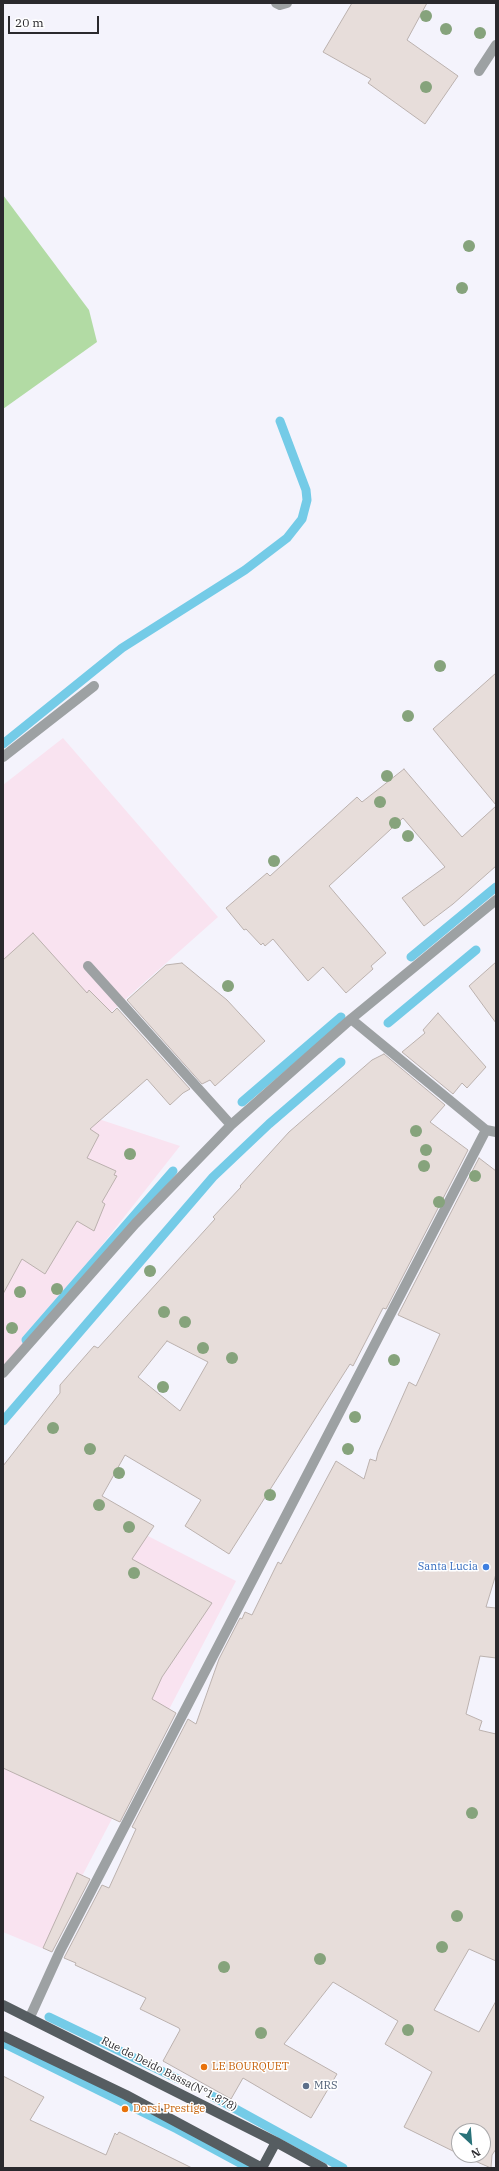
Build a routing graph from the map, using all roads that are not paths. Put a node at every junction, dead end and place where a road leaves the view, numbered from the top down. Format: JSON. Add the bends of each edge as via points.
{"nodes":[{"id":1,"x":276,"y":3,"type":"edge"},
{"id":2,"x":287,"y":3,"type":"edge"},
{"id":3,"x":496,"y":45,"type":"edge"},
{"id":4,"x":478,"y":71,"type":"dead end"},
{"id":5,"x":94,"y":686,"type":"dead end"},
{"id":6,"x":3,"y":757,"type":"edge"},
{"id":7,"x":496,"y":900,"type":"edge"},
{"id":8,"x":88,"y":966,"type":"dead end"},
{"id":9,"x":351,"y":1019,"type":"junction"},
{"id":10,"x":231,"y":1125,"type":"junction"},
{"id":11,"x":491,"y":1131,"type":"edge"},
{"id":12,"x":3,"y":1373,"type":"edge"},
{"id":13,"x":3,"y":2005,"type":"edge"},
{"id":14,"x":30,"y":2017,"type":"junction"},
{"id":15,"x":3,"y":2036,"type":"edge"},
{"id":16,"x":276,"y":2142,"type":"junction"},
{"id":17,"x":262,"y":2168,"type":"edge"},
{"id":18,"x":322,"y":2168,"type":"edge"}],
"edges":[{"from":1,"to":2,"type":"street"},
{"from":3,"to":4,"type":"street"},
{"from":5,"to":6,"type":"street"},
{"from":7,"to":9,"type":"street"},
{"from":8,"to":10,"type":"street"},
{"from":9,"to":10,"type":"street"},
{"from":9,"to":11,"type":"street"},
{"from":10,"to":12,"type":"street","via":[[135,1224]]},
{"from":11,"to":14,"type":"street","via":[[60,1951]]},
{"from":13,"to":14,"type":"main road","name":"Rue de Deido Bassa(N°1.878)"},
{"from":14,"to":16,"type":"main road","name":"Rue de Deido Bassa(N°1.878)"},
{"from":15,"to":17,"type":"main road","via":[[126,2095]]},
{"from":16,"to":17,"type":"main road"},
{"from":16,"to":18,"type":"main road","name":"Rue de Deido Bassa(N°1.878)"}]}
